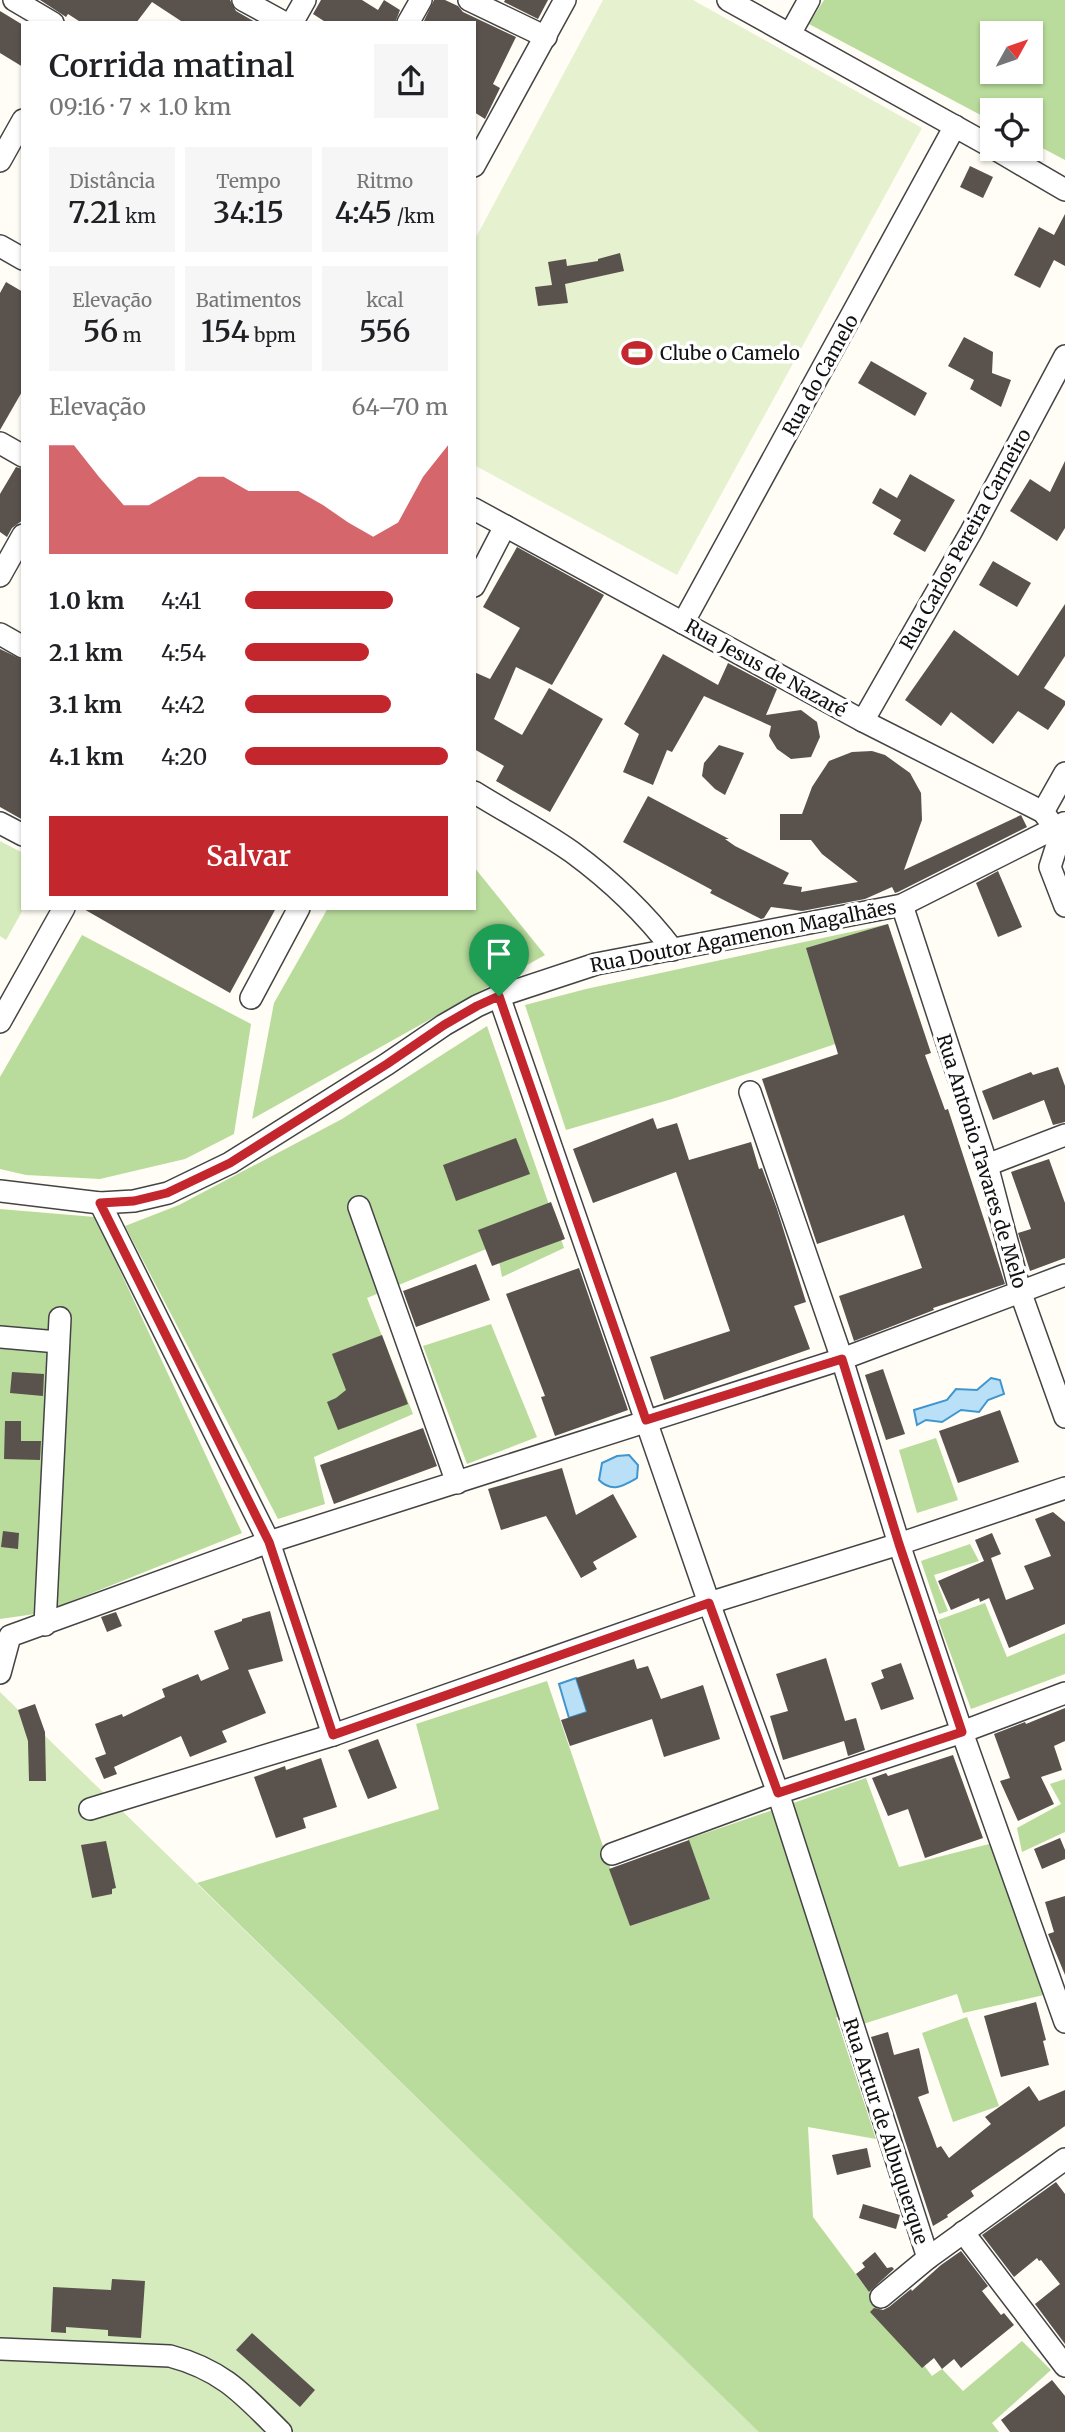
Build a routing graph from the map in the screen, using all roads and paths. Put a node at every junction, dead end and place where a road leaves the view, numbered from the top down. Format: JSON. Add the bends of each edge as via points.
{"nodes":[{"id":1,"x":14,"y":0,"type":"edge"},
{"id":2,"x":243,"y":0,"type":"edge"},
{"id":3,"x":305,"y":0,"type":"edge"},
{"id":4,"x":421,"y":0,"type":"edge"},
{"id":5,"x":469,"y":0,"type":"edge"},
{"id":6,"x":565,"y":0,"type":"edge"},
{"id":7,"x":728,"y":0,"type":"edge"},
{"id":8,"x":809,"y":0,"type":"edge"},
{"id":9,"x":49,"y":21,"type":"edge"},
{"id":10,"x":281,"y":21,"type":"edge"},
{"id":11,"x":293,"y":21,"type":"edge"},
{"id":12,"x":409,"y":21,"type":"edge"},
{"id":13,"x":790,"y":34,"type":"junction"},
{"id":14,"x":546,"y":37,"type":"junction"},
{"id":15,"x":21,"y":124,"type":"edge"},
{"id":16,"x":955,"y":126,"type":"junction"},
{"id":17,"x":481,"y":138,"type":"edge"},
{"id":18,"x":980,"y":140,"type":"edge"},
{"id":19,"x":476,"y":158,"type":"edge"},
{"id":20,"x":0,"y":161,"type":"edge"},
{"id":21,"x":1016,"y":161,"type":"edge"},
{"id":22,"x":1065,"y":190,"type":"edge"},
{"id":23,"x":0,"y":246,"type":"edge"},
{"id":24,"x":21,"y":258,"type":"edge"},
{"id":25,"x":1065,"y":356,"type":"edge"},
{"id":26,"x":0,"y":443,"type":"edge"},
{"id":27,"x":21,"y":455,"type":"edge"},
{"id":28,"x":476,"y":510,"type":"edge"},
{"id":29,"x":505,"y":526,"type":"junction"},
{"id":30,"x":21,"y":539,"type":"edge"},
{"id":31,"x":0,"y":576,"type":"edge"},
{"id":32,"x":476,"y":582,"type":"edge"},
{"id":33,"x":683,"y":623,"type":"junction"},
{"id":34,"x":0,"y":634,"type":"edge"},
{"id":35,"x":21,"y":646,"type":"edge"},
{"id":36,"x":863,"y":721,"type":"junction"},
{"id":37,"x":1065,"y":773,"type":"edge"},
{"id":38,"x":476,"y":793,"type":"edge"},
{"id":39,"x":1057,"y":821,"type":"edge"},
{"id":40,"x":0,"y":822,"type":"edge"},
{"id":41,"x":21,"y":834,"type":"edge"},
{"id":42,"x":902,"y":905,"type":"junction"},
{"id":43,"x":1065,"y":906,"type":"edge"},
{"id":44,"x":63,"y":910,"type":"edge"},
{"id":45,"x":298,"y":910,"type":"edge"},
{"id":46,"x":673,"y":950,"type":"junction"},
{"id":47,"x":499,"y":996,"type":"junction"},
{"id":48,"x":251,"y":998,"type":"dead end"},
{"id":49,"x":3,"y":1010,"type":"edge"},
{"id":50,"x":750,"y":1092,"type":"dead end"},
{"id":51,"x":1065,"y":1135,"type":"edge"},
{"id":52,"x":987,"y":1165,"type":"junction"},
{"id":53,"x":0,"y":1191,"type":"edge"},
{"id":54,"x":100,"y":1203,"type":"junction"},
{"id":55,"x":359,"y":1208,"type":"dead end"},
{"id":56,"x":1065,"y":1275,"type":"edge"},
{"id":57,"x":1020,"y":1291,"type":"junction"},
{"id":58,"x":60,"y":1318,"type":"dead end"},
{"id":59,"x":0,"y":1337,"type":"edge"},
{"id":60,"x":58,"y":1342,"type":"junction"},
{"id":61,"x":842,"y":1359,"type":"junction"},
{"id":62,"x":1065,"y":1416,"type":"edge"},
{"id":63,"x":646,"y":1420,"type":"junction"},
{"id":64,"x":457,"y":1483,"type":"junction"},
{"id":65,"x":1065,"y":1488,"type":"edge"},
{"id":66,"x":269,"y":1542,"type":"junction"},
{"id":67,"x":899,"y":1544,"type":"junction"},
{"id":68,"x":709,"y":1603,"type":"junction"},
{"id":69,"x":45,"y":1625,"type":"junction"},
{"id":70,"x":5,"y":1637,"type":"edge"},
{"id":71,"x":0,"y":1673,"type":"edge"},
{"id":72,"x":1065,"y":1693,"type":"edge"},
{"id":73,"x":962,"y":1732,"type":"junction"},
{"id":74,"x":333,"y":1735,"type":"junction"},
{"id":75,"x":778,"y":1793,"type":"junction"},
{"id":76,"x":90,"y":1809,"type":"dead end"},
{"id":77,"x":612,"y":1854,"type":"dead end"},
{"id":78,"x":1065,"y":2022,"type":"edge"},
{"id":79,"x":1065,"y":2159,"type":"edge"},
{"id":80,"x":963,"y":2232,"type":"junction"},
{"id":81,"x":928,"y":2258,"type":"junction"},
{"id":82,"x":881,"y":2297,"type":"dead end"},
{"id":83,"x":0,"y":2349,"type":"edge"},
{"id":84,"x":1064,"y":2363,"type":"edge"},
{"id":85,"x":281,"y":2432,"type":"edge"}],
"edges":[{"from":1,"to":9,"type":"street"},
{"from":2,"to":10,"type":"street"},
{"from":3,"to":11,"type":"street"},
{"from":4,"to":12,"type":"street"},
{"from":5,"to":14,"type":"street"},
{"from":6,"to":14,"type":"street"},
{"from":7,"to":13,"type":"street"},
{"from":8,"to":13,"type":"street"},
{"from":13,"to":16,"type":"street"},
{"from":14,"to":17,"type":"street"},
{"from":15,"to":20,"type":"street"},
{"from":16,"to":18,"type":"street"},
{"from":16,"to":33,"type":"street","name":"Rua do Camelo"},
{"from":17,"to":19,"type":"street"},
{"from":21,"to":22,"type":"street"},
{"from":23,"to":24,"type":"street"},
{"from":25,"to":36,"type":"street","name":"Rua Carlos Pereira Carneiro"},
{"from":26,"to":27,"type":"street"},
{"from":28,"to":29,"type":"street","name":"Rua Jesus de Nazaré"},
{"from":29,"to":32,"type":"street"},
{"from":29,"to":33,"type":"street","name":"Rua Jesus de Nazaré"},
{"from":30,"to":31,"type":"street"},
{"from":33,"to":36,"type":"street","name":"Rua Jesus de Nazaré"},
{"from":34,"to":35,"type":"street"},
{"from":36,"to":39,"type":"street","name":"Rua Jesus de Nazaré"},
{"from":37,"to":39,"type":"street"},
{"from":38,"to":46,"type":"street","via":[[572,852],[618,889]]},
{"from":39,"to":42,"type":"street","name":"Rua Doutor Agamenon Magalhães"},
{"from":39,"to":43,"type":"street","via":[[1050,867]]},
{"from":40,"to":41,"type":"street"},
{"from":42,"to":46,"type":"street","name":"Rua Doutor Agamenon Magalhães"},
{"from":42,"to":52,"type":"street","name":"Rua Antonio Tavares de Melo"},
{"from":44,"to":49,"type":"street"},
{"from":45,"to":48,"type":"street"},
{"from":46,"to":47,"type":"street","name":"Rua Doutor Agamenon Magalhães","via":[[596,964]]},
{"from":47,"to":54,"type":"street","name":"Rua Doutor Agamenon Magalhães","via":[[444,1025],[230,1163],[167,1193]]},
{"from":47,"to":63,"type":"street","name":"Rua Artur de Albuquerque"},
{"from":50,"to":61,"type":"street"},
{"from":51,"to":52,"type":"street"},
{"from":52,"to":57,"type":"street","name":"Rua Antonio Tavares de Melo"},
{"from":53,"to":54,"type":"street","name":"Rua Doutor Agamenon Magalhães"},
{"from":54,"to":66,"type":"street"},
{"from":55,"to":64,"type":"street"},
{"from":56,"to":57,"type":"street"},
{"from":57,"to":61,"type":"street"},
{"from":57,"to":62,"type":"street","name":"Rua Antonio Tavares de Melo"},
{"from":58,"to":60,"type":"street"},
{"from":59,"to":60,"type":"street"},
{"from":60,"to":69,"type":"street"},
{"from":61,"to":63,"type":"street"},
{"from":61,"to":67,"type":"street"},
{"from":63,"to":64,"type":"street"},
{"from":63,"to":68,"type":"street","name":"Rua Artur de Albuquerque"},
{"from":64,"to":66,"type":"street"},
{"from":65,"to":67,"type":"street"},
{"from":66,"to":69,"type":"street"},
{"from":66,"to":74,"type":"street"},
{"from":67,"to":68,"type":"street"},
{"from":67,"to":73,"type":"street"},
{"from":68,"to":74,"type":"street"},
{"from":68,"to":75,"type":"street","name":"Rua Artur de Albuquerque"},
{"from":69,"to":70,"type":"street"},
{"from":70,"to":71,"type":"street"},
{"from":72,"to":73,"type":"street"},
{"from":73,"to":75,"type":"street"},
{"from":73,"to":78,"type":"street"},
{"from":74,"to":76,"type":"street"},
{"from":75,"to":77,"type":"street"},
{"from":75,"to":81,"type":"street","name":"Rua Artur de Albuquerque"},
{"from":79,"to":80,"type":"street"},
{"from":80,"to":81,"type":"street"},
{"from":80,"to":84,"type":"street"},
{"from":81,"to":82,"type":"street"},
{"from":83,"to":85,"type":"street","via":[[170,2356],[192,2362],[235,2386]]}]}
